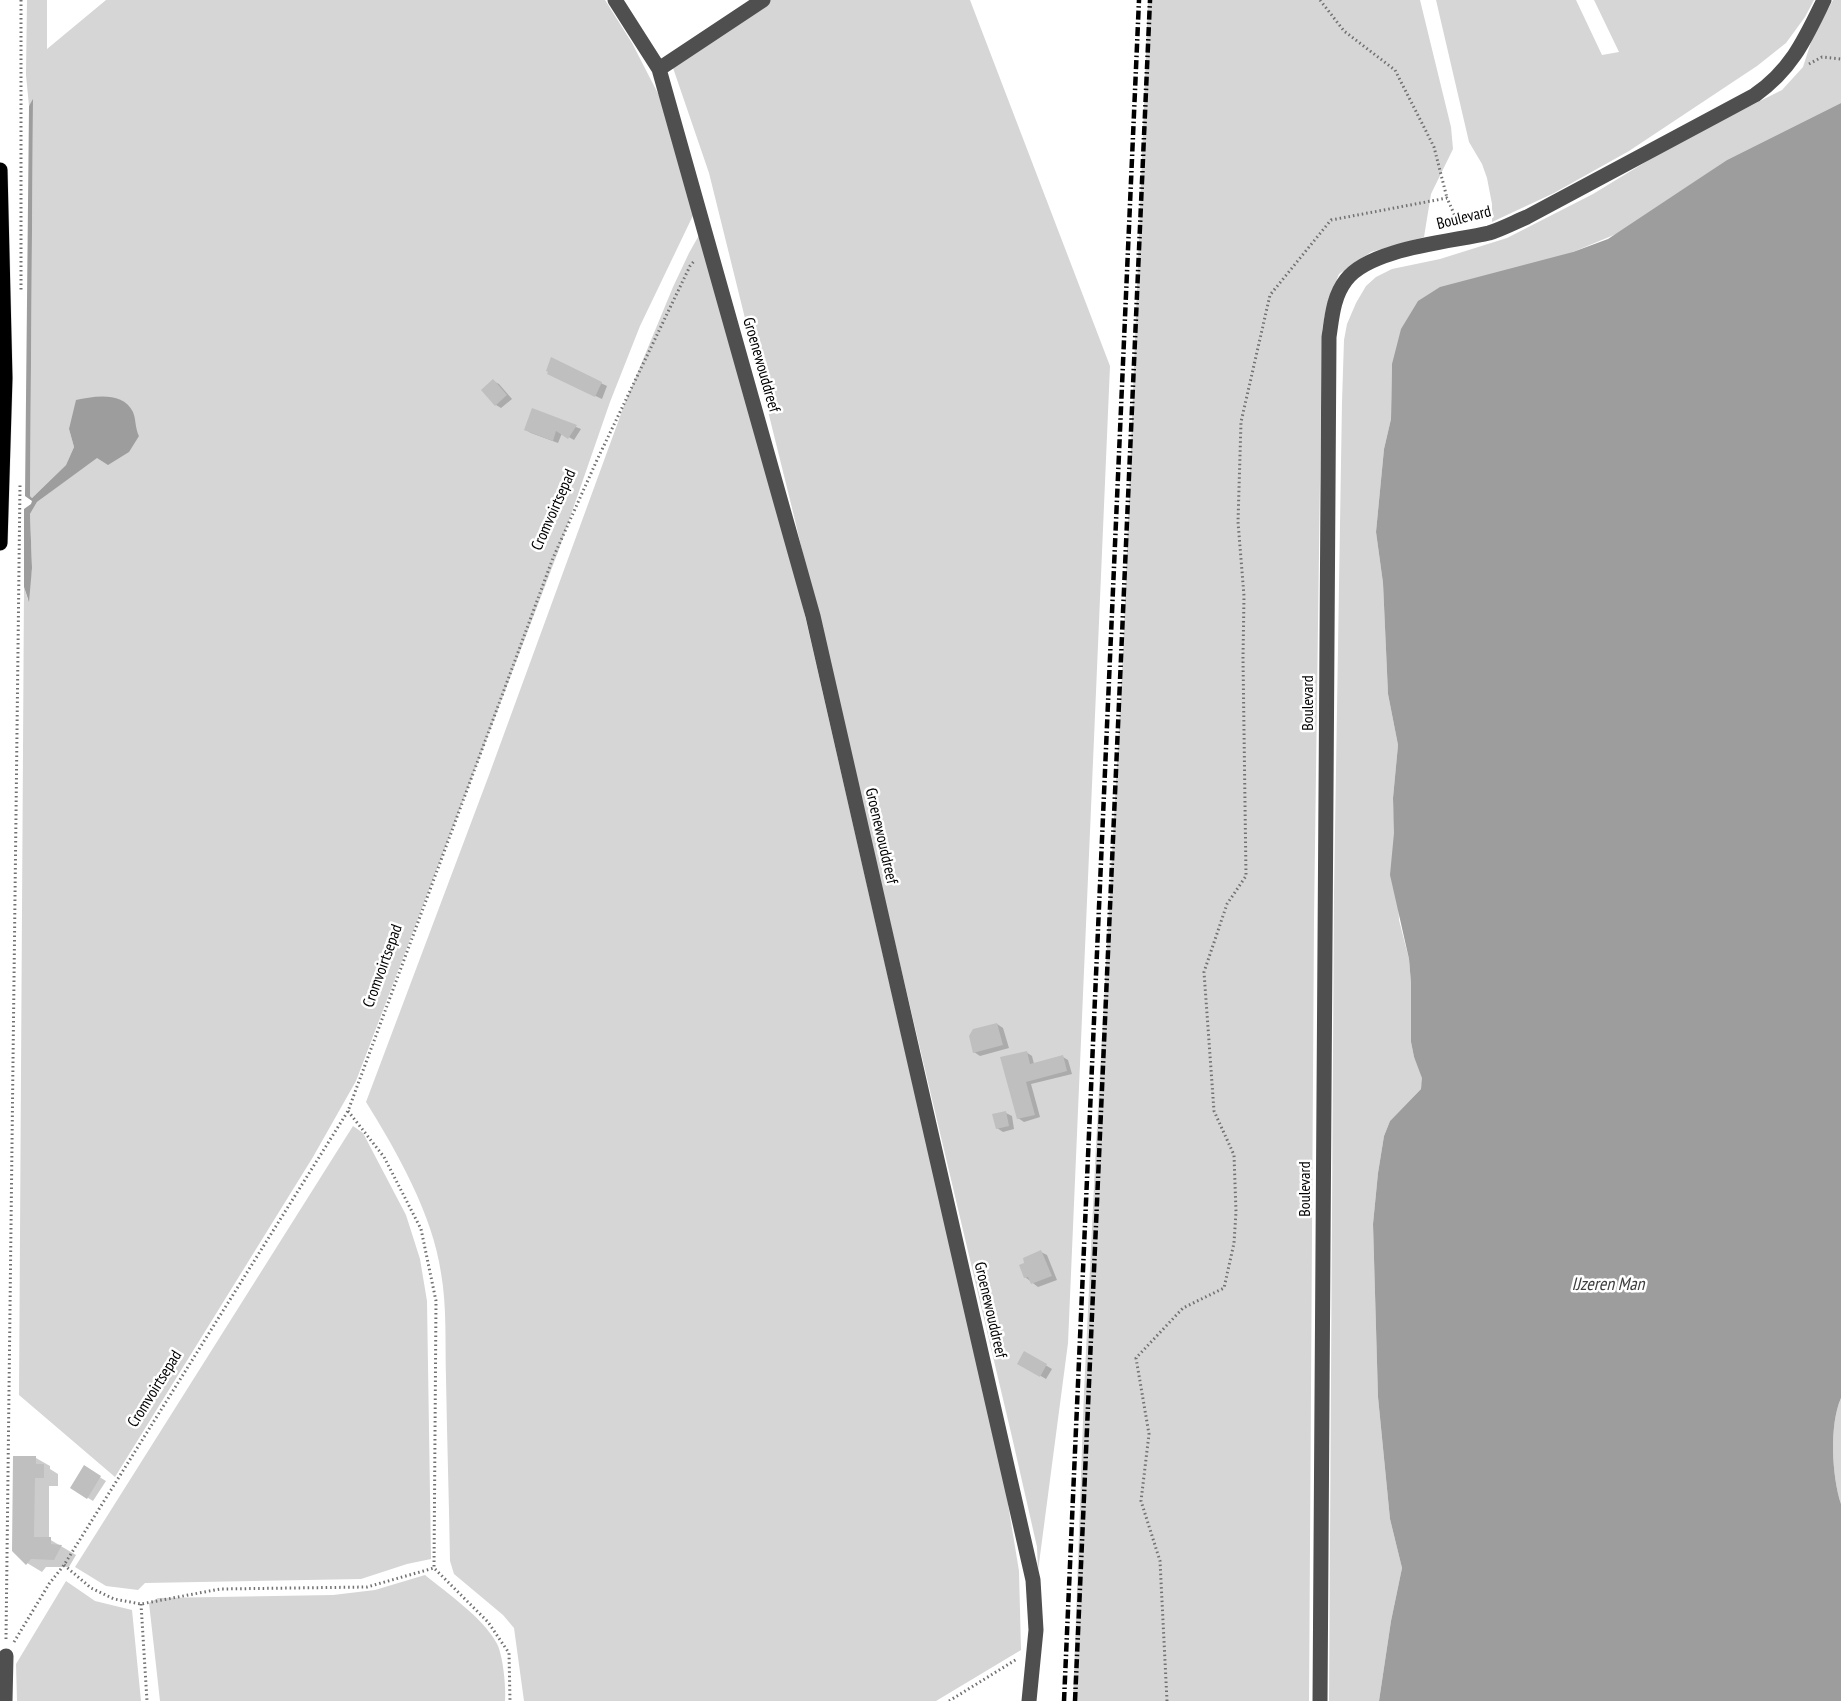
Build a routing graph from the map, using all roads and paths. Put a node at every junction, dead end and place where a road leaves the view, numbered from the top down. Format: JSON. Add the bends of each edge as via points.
{"nodes":[{"id":1,"x":21,"y":0,"type":"edge"},
{"id":2,"x":615,"y":0,"type":"edge"},
{"id":3,"x":763,"y":0,"type":"edge"},
{"id":4,"x":1320,"y":0,"type":"edge"},
{"id":5,"x":1824,"y":0,"type":"edge"},
{"id":6,"x":659,"y":69,"type":"junction"},
{"id":7,"x":0,"y":171,"type":"edge"},
{"id":8,"x":1447,"y":198,"type":"junction"},
{"id":9,"x":1464,"y":238,"type":"junction"},
{"id":10,"x":708,"y":245,"type":"junction"},
{"id":11,"x":21,"y":296,"type":"dead end"},
{"id":12,"x":20,"y":474,"type":"dead end"},
{"id":13,"x":0,"y":543,"type":"edge"},
{"id":14,"x":348,"y":1111,"type":"junction"},
{"id":15,"x":64,"y":1565,"type":"junction"},
{"id":16,"x":434,"y":1568,"type":"junction"},
{"id":17,"x":141,"y":1605,"type":"junction"},
{"id":18,"x":1034,"y":1649,"type":"junction"},
{"id":19,"x":6,"y":1656,"type":"junction"},
{"id":20,"x":5,"y":1701,"type":"edge"},
{"id":21,"x":147,"y":1701,"type":"edge"},
{"id":22,"x":510,"y":1701,"type":"edge"},
{"id":23,"x":949,"y":1701,"type":"edge"},
{"id":24,"x":1029,"y":1701,"type":"edge"},
{"id":25,"x":1167,"y":1701,"type":"edge"},
{"id":26,"x":1320,"y":1701,"type":"edge"}],
"edges":[{"from":1,"to":11,"type":"path"},
{"from":2,"to":6,"type":"street","name":"Groenewouddreef"},
{"from":3,"to":6,"type":"street"},
{"from":4,"to":8,"type":"path","via":[[1344,31],[1395,70],[1434,147]]},
{"from":5,"to":9,"type":"street","name":"Boulevard","via":[[1800,49],[1772,83],[1755,95],[1527,217]]},
{"from":6,"to":10,"type":"street","name":"Groenewouddreef"},
{"from":7,"to":13,"type":"main road","via":[[5,378]]},
{"from":8,"to":9,"type":"path"},
{"from":8,"to":25,"type":"path","via":[[1331,220],[1270,295],[1241,422],[1238,522],[1244,596],[1246,876],[1227,904],[1204,972],[1214,1111],[1234,1155],[1234,1243],[1224,1288],[1184,1308],[1136,1358],[1149,1434],[1141,1501],[1160,1561]]},
{"from":9,"to":26,"type":"street","name":"Boulevard","via":[[1392,253],[1358,269],[1346,279],[1334,305],[1329,337]]},
{"from":10,"to":14,"type":"path","name":"Cromvoirtsepad","via":[[690,266],[553,558]]},
{"from":10,"to":18,"type":"street","name":"Groenewouddreef","via":[[815,628],[1033,1580]]},
{"from":12,"to":19,"type":"path"},
{"from":14,"to":15,"type":"path","name":"Cromvoirtsepad"},
{"from":14,"to":16,"type":"path","via":[[384,1157],[421,1229],[436,1301]]},
{"from":15,"to":17,"type":"path","via":[[91,1588],[114,1599]]},
{"from":15,"to":19,"type":"path","name":"Cromvoirtsepad"},
{"from":16,"to":17,"type":"path","via":[[367,1587],[220,1589]]},
{"from":16,"to":22,"type":"path","via":[[488,1622],[509,1653]]},
{"from":17,"to":21,"type":"path"},
{"from":18,"to":23,"type":"path"},
{"from":18,"to":24,"type":"street","name":"Groenewouddreef"},
{"from":19,"to":20,"type":"street"}]}
